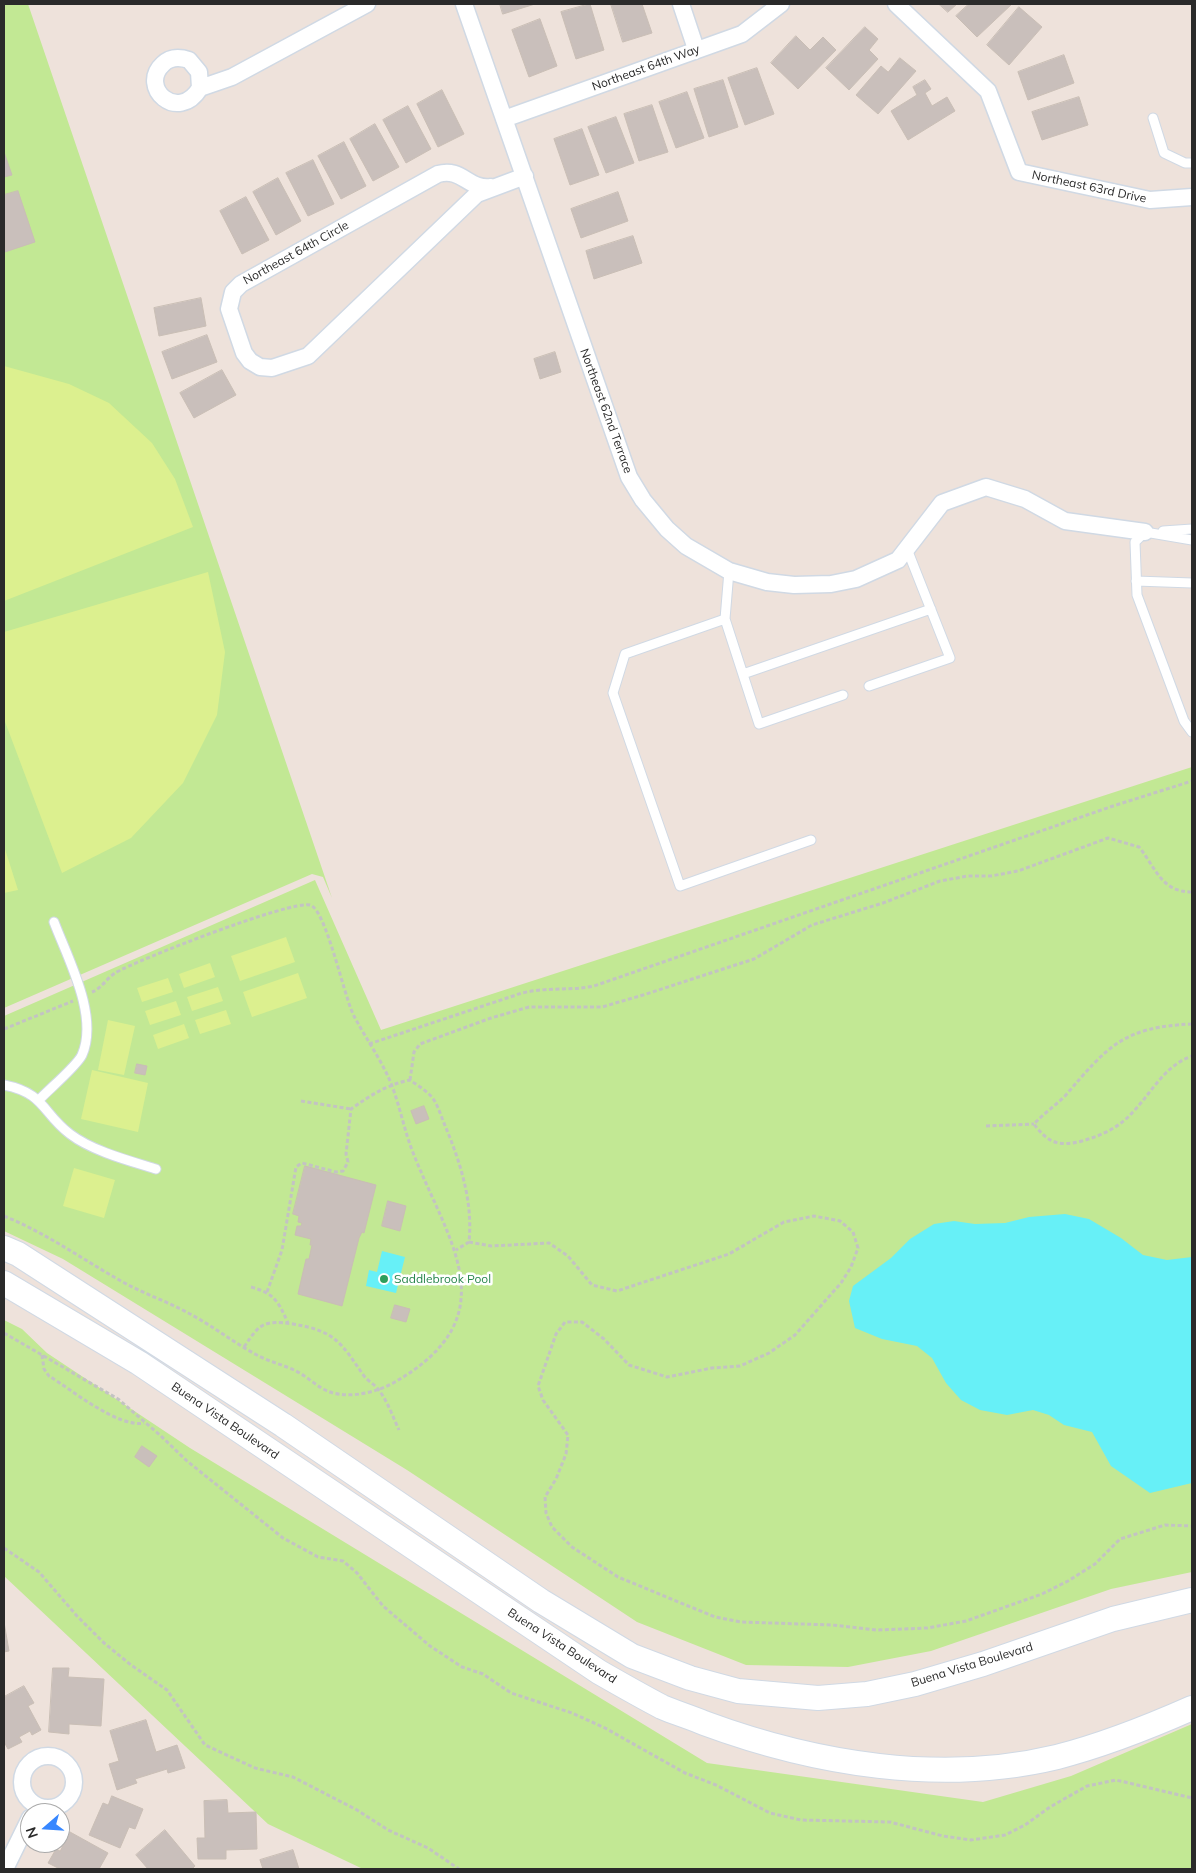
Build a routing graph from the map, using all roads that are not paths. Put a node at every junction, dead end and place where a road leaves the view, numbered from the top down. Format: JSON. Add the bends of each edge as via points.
{"nodes":[{"id":1,"x":367,"y":4,"type":"edge"},
{"id":2,"x":464,"y":4,"type":"edge"},
{"id":3,"x":681,"y":4,"type":"edge"},
{"id":4,"x":781,"y":4,"type":"edge"},
{"id":5,"x":896,"y":4,"type":"edge"},
{"id":6,"x":696,"y":49,"type":"junction"},
{"id":7,"x":200,"y":88,"type":"dead end"},
{"id":8,"x":1153,"y":118,"type":"dead end"},
{"id":9,"x":504,"y":119,"type":"junction"},
{"id":10,"x":1192,"y":163,"type":"edge"},
{"id":11,"x":525,"y":176,"type":"junction"},
{"id":12,"x":491,"y":187,"type":"junction"},
{"id":13,"x":1192,"y":197,"type":"edge"},
{"id":14,"x":1192,"y":529,"type":"edge"},
{"id":15,"x":1145,"y":532,"type":"junction"},
{"id":16,"x":1192,"y":540,"type":"edge"},
{"id":17,"x":907,"y":549,"type":"junction"},
{"id":18,"x":729,"y":571,"type":"junction"},
{"id":19,"x":1136,"y":581,"type":"junction"},
{"id":20,"x":1192,"y":583,"type":"edge"},
{"id":21,"x":931,"y":608,"type":"junction"},
{"id":22,"x":726,"y":619,"type":"junction"},
{"id":23,"x":743,"y":674,"type":"junction"},
{"id":24,"x":869,"y":686,"type":"dead end"},
{"id":25,"x":843,"y":695,"type":"dead end"},
{"id":26,"x":1192,"y":732,"type":"edge"},
{"id":27,"x":812,"y":840,"type":"dead end"},
{"id":28,"x":54,"y":922,"type":"dead end"},
{"id":29,"x":4,"y":1085,"type":"edge"},
{"id":30,"x":39,"y":1100,"type":"junction"},
{"id":31,"x":156,"y":1169,"type":"dead end"},
{"id":32,"x":4,"y":1248,"type":"edge"},
{"id":33,"x":4,"y":1284,"type":"edge"},
{"id":34,"x":1192,"y":1600,"type":"edge"},
{"id":35,"x":1192,"y":1708,"type":"edge"},
{"id":36,"x":20,"y":1838,"type":"edge"},
{"id":37,"x":5,"y":1869,"type":"edge"}],
"edges":[{"from":1,"to":7,"type":"street","via":[[232,78]]},
{"from":2,"to":9,"type":"street","name":"Northeast 62nd Terrace"},
{"from":3,"to":6,"type":"street"},
{"from":4,"to":6,"type":"street","name":"Northeast 64th Way","via":[[742,34]]},
{"from":5,"to":13,"type":"street","name":"Northeast 63rd Drive","via":[[988,91],[1019,172],[1150,200]]},
{"from":6,"to":9,"type":"street","name":"Northeast 64th Way"},
{"from":8,"to":10,"type":"lane","via":[[1164,154]]},
{"from":9,"to":11,"type":"street","name":"Northeast 62nd Terrace"},
{"from":11,"to":12,"type":"street","name":"Northeast 64th Circle"},
{"from":11,"to":18,"type":"street","name":"Northeast 62nd Terrace","via":[[629,477],[667,529],[686,546]]},
{"from":12,"to":12,"type":"street","name":"Northeast 64th Circle","via":[[475,186],[453,173],[438,174],[240,284],[233,292],[229,309],[247,357],[256,366],[272,368],[314,352],[477,194]]},
{"from":14,"to":15,"type":"lane","name":"Northeast 62nd Terrace"},
{"from":15,"to":16,"type":"lane","name":"Northeast 62nd Terrace"},
{"from":15,"to":17,"type":"street","name":"Northeast 62nd Terrace","via":[[1065,521],[1025,498],[986,487],[942,504]]},
{"from":15,"to":19,"type":"lane","via":[[1134,542]]},
{"from":17,"to":18,"type":"street","name":"Northeast 62nd Terrace","via":[[898,560],[856,579],[831,584],[767,582]]},
{"from":17,"to":21,"type":"lane"},
{"from":18,"to":22,"type":"lane"},
{"from":19,"to":20,"type":"lane"},
{"from":19,"to":26,"type":"lane","via":[[1137,595],[1184,721]]},
{"from":21,"to":23,"type":"lane"},
{"from":21,"to":24,"type":"lane","via":[[950,658]]},
{"from":22,"to":23,"type":"lane"},
{"from":22,"to":27,"type":"lane","via":[[625,654],[613,693],[680,886]]},
{"from":23,"to":25,"type":"lane","via":[[760,724]]},
{"from":28,"to":30,"type":"lane","via":[[83,997],[88,1030],[82,1056]]},
{"from":29,"to":30,"type":"lane","via":[[25,1090]]},
{"from":30,"to":31,"type":"lane","via":[[70,1134],[112,1156]]},
{"from":32,"to":34,"type":"main road","name":"Buena Vista Boulevard","via":[[283,1425],[541,1600],[632,1656],[690,1678],[738,1691],[818,1698],[867,1694],[915,1684],[1113,1619]]},
{"from":33,"to":35,"type":"main road","name":"Buena Vista Boulevard","via":[[139,1363],[599,1672],[663,1707],[746,1738],[881,1767],[931,1770],[1004,1766],[1065,1754],[1154,1725]]},
{"from":36,"to":37,"type":"street"}]}
